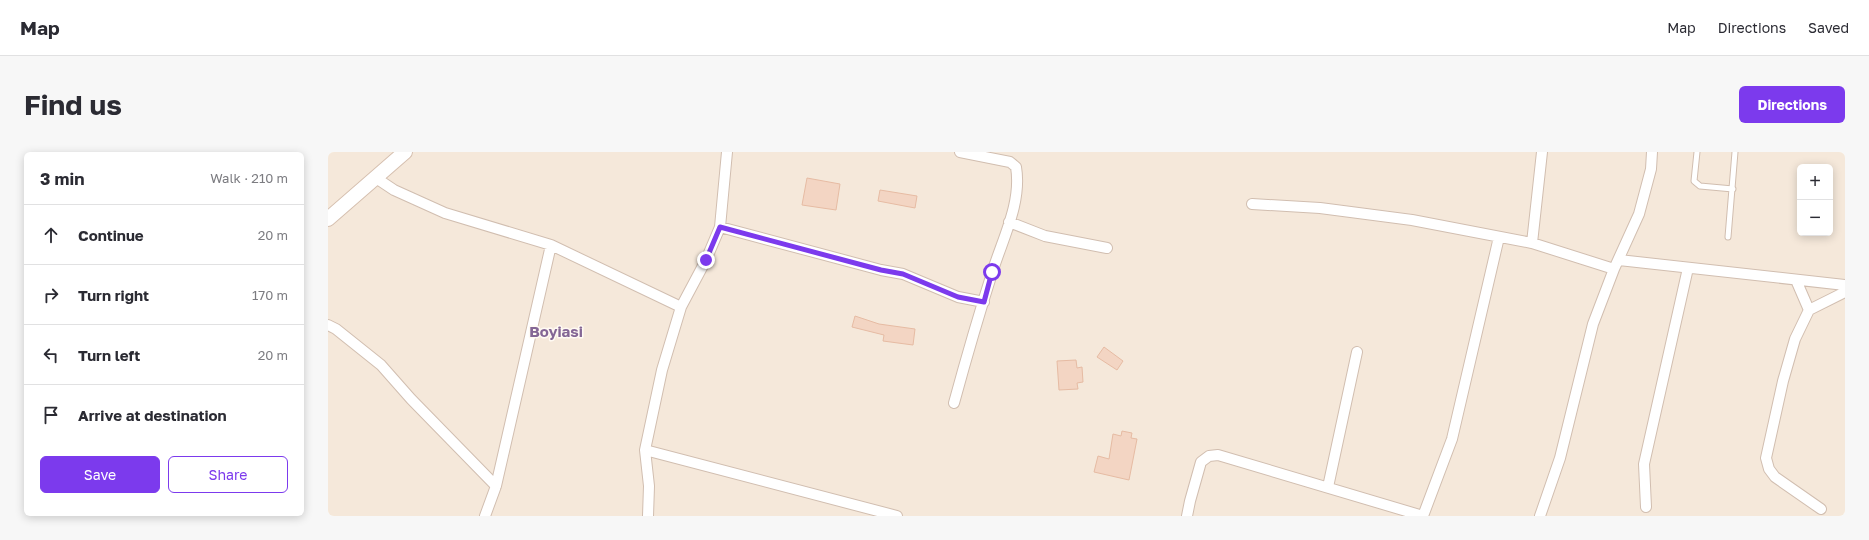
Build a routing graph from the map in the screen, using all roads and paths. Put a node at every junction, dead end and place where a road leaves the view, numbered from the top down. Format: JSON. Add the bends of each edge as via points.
{"nodes":[{"id":1,"x":727,"y":152,"type":"edge"},
{"id":2,"x":960,"y":152,"type":"edge"},
{"id":3,"x":1542,"y":152,"type":"edge"},
{"id":4,"x":1652,"y":152,"type":"edge"},
{"id":5,"x":1697,"y":152,"type":"edge"},
{"id":6,"x":1735,"y":152,"type":"edge"},
{"id":7,"x":403,"y":153,"type":"edge"},
{"id":8,"x":376,"y":178,"type":"junction"},
{"id":9,"x":1733,"y":189,"type":"junction"},
{"id":10,"x":1252,"y":204,"type":"dead end"},
{"id":11,"x":328,"y":219,"type":"edge"},
{"id":12,"x":1009,"y":222,"type":"junction"},
{"id":13,"x":720,"y":227,"type":"junction"},
{"id":14,"x":1499,"y":237,"type":"junction"},
{"id":15,"x":1728,"y":237,"type":"dead end"},
{"id":16,"x":1532,"y":243,"type":"junction"},
{"id":17,"x":552,"y":245,"type":"junction"},
{"id":18,"x":1107,"y":248,"type":"dead end"},
{"id":19,"x":1616,"y":265,"type":"junction"},
{"id":20,"x":1688,"y":268,"type":"junction"},
{"id":21,"x":1796,"y":280,"type":"junction"},
{"id":22,"x":1845,"y":285,"type":"edge"},
{"id":23,"x":1845,"y":292,"type":"edge"},
{"id":24,"x":984,"y":302,"type":"junction"},
{"id":25,"x":681,"y":307,"type":"junction"},
{"id":26,"x":1809,"y":310,"type":"junction"},
{"id":27,"x":328,"y":325,"type":"edge"},
{"id":28,"x":1357,"y":352,"type":"dead end"},
{"id":29,"x":954,"y":403,"type":"dead end"},
{"id":30,"x":645,"y":450,"type":"junction"},
{"id":31,"x":496,"y":486,"type":"junction"},
{"id":32,"x":1328,"y":487,"type":"junction"},
{"id":33,"x":1646,"y":507,"type":"dead end"},
{"id":34,"x":1821,"y":508,"type":"dead end"},
{"id":35,"x":485,"y":516,"type":"edge"},
{"id":36,"x":648,"y":516,"type":"edge"},
{"id":37,"x":897,"y":516,"type":"edge"},
{"id":38,"x":1188,"y":516,"type":"edge"},
{"id":39,"x":1423,"y":516,"type":"edge"},
{"id":40,"x":1540,"y":516,"type":"edge"}],
"edges":[{"from":1,"to":13,"type":"street"},
{"from":2,"to":12,"type":"street","via":[[1010,162],[1016,167],[1018,186]]},
{"from":3,"to":16,"type":"street"},
{"from":4,"to":19,"type":"street","via":[[1651,169],[1639,214]]},
{"from":5,"to":9,"type":"lane","via":[[1694,180],[1696,183],[1700,186]]},
{"from":6,"to":9,"type":"lane"},
{"from":7,"to":8,"type":"street"},
{"from":8,"to":11,"type":"street"},
{"from":8,"to":17,"type":"street","via":[[394,190],[445,213]]},
{"from":9,"to":15,"type":"lane"},
{"from":10,"to":14,"type":"street","via":[[1320,208],[1412,220]]},
{"from":12,"to":18,"type":"street","via":[[1045,236]]},
{"from":12,"to":24,"type":"street"},
{"from":13,"to":24,"type":"street","via":[[903,274],[958,297]]},
{"from":13,"to":25,"type":"street"},
{"from":14,"to":16,"type":"street"},
{"from":14,"to":39,"type":"street","via":[[1452,439]]},
{"from":16,"to":19,"type":"street"},
{"from":17,"to":25,"type":"street"},
{"from":17,"to":31,"type":"street"},
{"from":19,"to":20,"type":"street"},
{"from":19,"to":40,"type":"street","via":[[1593,324],[1560,458]]},
{"from":20,"to":21,"type":"street"},
{"from":20,"to":33,"type":"street","via":[[1644,464]]},
{"from":21,"to":22,"type":"street"},
{"from":21,"to":26,"type":"street"},
{"from":23,"to":26,"type":"street"},
{"from":24,"to":29,"type":"street"},
{"from":25,"to":30,"type":"street","via":[[662,370]]},
{"from":26,"to":34,"type":"street","via":[[1795,339],[1766,458],[1775,477]]},
{"from":27,"to":31,"type":"street","via":[[381,365]]},
{"from":28,"to":32,"type":"street"},
{"from":30,"to":36,"type":"street","via":[[649,486]]},
{"from":30,"to":37,"type":"street"},
{"from":31,"to":35,"type":"street"},
{"from":32,"to":38,"type":"street","via":[[1218,454],[1209,456],[1201,462]]},
{"from":32,"to":39,"type":"street"}]}
